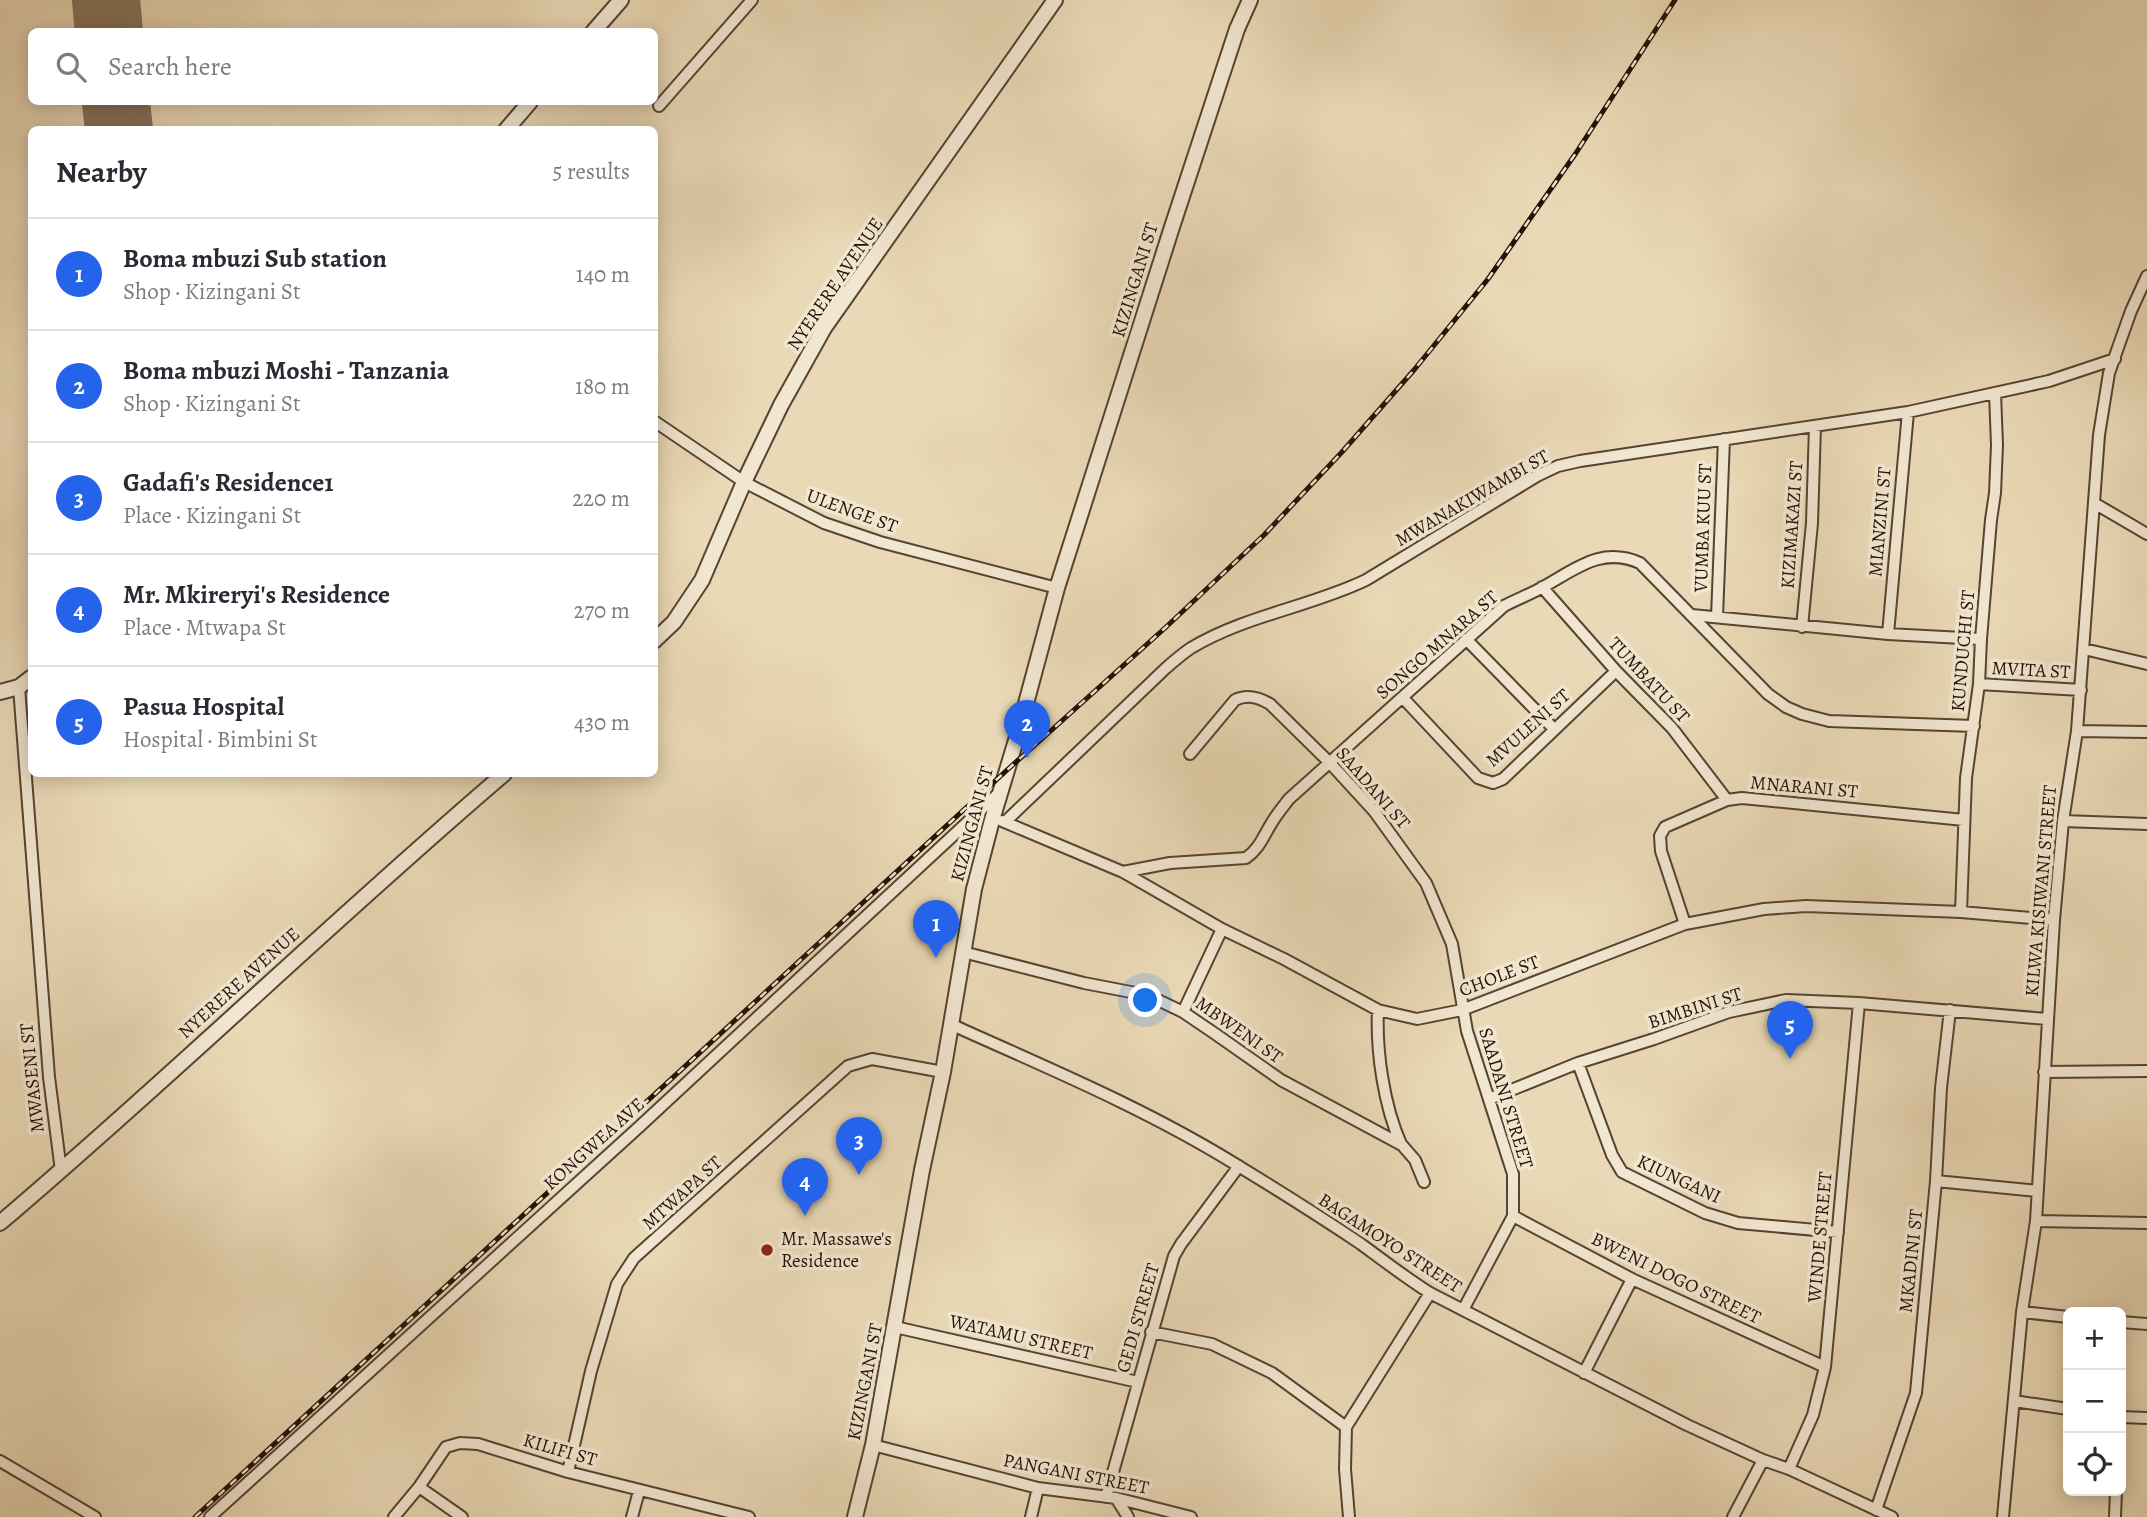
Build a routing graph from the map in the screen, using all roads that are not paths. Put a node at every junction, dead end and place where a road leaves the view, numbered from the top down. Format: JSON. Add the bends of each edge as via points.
{"nodes":[{"id":1,"x":621,"y":0,"type":"edge"},
{"id":2,"x":752,"y":0,"type":"edge"},
{"id":3,"x":1055,"y":0,"type":"edge"},
{"id":4,"x":1250,"y":0,"type":"edge"},
{"id":5,"x":596,"y":28,"type":"edge"},
{"id":6,"x":527,"y":105,"type":"edge"},
{"id":7,"x":659,"y":106,"type":"dead end"},
{"id":8,"x":509,"y":126,"type":"edge"},
{"id":9,"x":2147,"y":276,"type":"edge"},
{"id":10,"x":2115,"y":359,"type":"junction"},
{"id":11,"x":1995,"y":393,"type":"junction"},
{"id":12,"x":1908,"y":412,"type":"junction"},
{"id":13,"x":658,"y":424,"type":"edge"},
{"id":14,"x":1815,"y":426,"type":"junction"},
{"id":15,"x":1724,"y":439,"type":"junction"},
{"id":16,"x":744,"y":482,"type":"junction"},
{"id":17,"x":2094,"y":503,"type":"junction"},
{"id":18,"x":2147,"y":534,"type":"edge"},
{"id":19,"x":1542,"y":587,"type":"junction"},
{"id":20,"x":1058,"y":589,"type":"junction"},
{"id":21,"x":1692,"y":615,"type":"junction"},
{"id":22,"x":1717,"y":617,"type":"junction"},
{"id":23,"x":1802,"y":627,"type":"junction"},
{"id":24,"x":1888,"y":634,"type":"junction"},
{"id":25,"x":658,"y":637,"type":"edge"},
{"id":26,"x":1466,"y":639,"type":"junction"},
{"id":27,"x":1981,"y":639,"type":"junction"},
{"id":28,"x":2084,"y":649,"type":"junction"},
{"id":29,"x":2147,"y":664,"type":"edge"},
{"id":30,"x":1616,"y":671,"type":"junction"},
{"id":31,"x":28,"y":680,"type":"edge"},
{"id":32,"x":1979,"y":684,"type":"junction"},
{"id":33,"x":19,"y":687,"type":"junction"},
{"id":34,"x":2081,"y":690,"type":"junction"},
{"id":35,"x":0,"y":692,"type":"edge"},
{"id":36,"x":1403,"y":698,"type":"junction"},
{"id":37,"x":1974,"y":726,"type":"junction"},
{"id":38,"x":1553,"y":729,"type":"junction"},
{"id":39,"x":2077,"y":731,"type":"junction"},
{"id":40,"x":2147,"y":732,"type":"edge"},
{"id":41,"x":1190,"y":754,"type":"dead end"},
{"id":42,"x":1330,"y":763,"type":"junction"},
{"id":43,"x":501,"y":777,"type":"edge"},
{"id":44,"x":999,"y":793,"type":"junction"},
{"id":45,"x":1727,"y":800,"type":"junction"},
{"id":46,"x":999,"y":820,"type":"junction"},
{"id":47,"x":1964,"y":820,"type":"junction"},
{"id":48,"x":2063,"y":821,"type":"junction"},
{"id":49,"x":2147,"y":824,"type":"edge"},
{"id":50,"x":1123,"y":872,"type":"junction"},
{"id":51,"x":1961,"y":912,"type":"junction"},
{"id":52,"x":2054,"y":919,"type":"junction"},
{"id":53,"x":1685,"y":924,"type":"junction"},
{"id":54,"x":1222,"y":929,"type":"junction"},
{"id":55,"x":963,"y":952,"type":"junction"},
{"id":56,"x":1859,"y":1003,"type":"junction"},
{"id":57,"x":1378,"y":1010,"type":"junction"},
{"id":58,"x":1462,"y":1010,"type":"junction"},
{"id":59,"x":1950,"y":1010,"type":"junction"},
{"id":60,"x":1183,"y":1012,"type":"junction"},
{"id":61,"x":2047,"y":1019,"type":"junction"},
{"id":62,"x":950,"y":1024,"type":"junction"},
{"id":63,"x":1578,"y":1063,"type":"junction"},
{"id":64,"x":2147,"y":1071,"type":"edge"},
{"id":65,"x":943,"y":1072,"type":"junction"},
{"id":66,"x":2044,"y":1072,"type":"junction"},
{"id":67,"x":1489,"y":1099,"type":"junction"},
{"id":68,"x":1402,"y":1145,"type":"junction"},
{"id":69,"x":1239,"y":1166,"type":"junction"},
{"id":70,"x":61,"y":1171,"type":"junction"},
{"id":71,"x":1936,"y":1181,"type":"junction"},
{"id":72,"x":1424,"y":1182,"type":"dead end"},
{"id":73,"x":2038,"y":1191,"type":"junction"},
{"id":74,"x":1513,"y":1216,"type":"junction"},
{"id":75,"x":2036,"y":1221,"type":"junction"},
{"id":76,"x":0,"y":1223,"type":"edge"},
{"id":77,"x":2147,"y":1223,"type":"edge"},
{"id":78,"x":1838,"y":1232,"type":"junction"},
{"id":79,"x":1632,"y":1279,"type":"junction"},
{"id":80,"x":1430,"y":1293,"type":"junction"},
{"id":81,"x":1463,"y":1310,"type":"junction"},
{"id":82,"x":2022,"y":1312,"type":"junction"},
{"id":83,"x":2063,"y":1316,"type":"edge"},
{"id":84,"x":2126,"y":1322,"type":"edge"},
{"id":85,"x":2147,"y":1324,"type":"edge"},
{"id":86,"x":895,"y":1326,"type":"junction"},
{"id":87,"x":1151,"y":1332,"type":"junction"},
{"id":88,"x":1825,"y":1367,"type":"junction"},
{"id":89,"x":1584,"y":1373,"type":"junction"},
{"id":90,"x":1138,"y":1382,"type":"junction"},
{"id":91,"x":2014,"y":1401,"type":"junction"},
{"id":92,"x":2063,"y":1408,"type":"edge"},
{"id":93,"x":2126,"y":1417,"type":"edge"},
{"id":94,"x":2147,"y":1418,"type":"edge"},
{"id":95,"x":1346,"y":1427,"type":"junction"},
{"id":96,"x":873,"y":1445,"type":"junction"},
{"id":97,"x":1763,"y":1460,"type":"junction"},
{"id":98,"x":0,"y":1461,"type":"edge"},
{"id":99,"x":1789,"y":1469,"type":"junction"},
{"id":100,"x":568,"y":1472,"type":"junction"},
{"id":101,"x":419,"y":1487,"type":"junction"},
{"id":102,"x":1038,"y":1488,"type":"junction"},
{"id":103,"x":639,"y":1490,"type":"junction"},
{"id":104,"x":2116,"y":1496,"type":"edge"},
{"id":105,"x":1111,"y":1497,"type":"junction"},
{"id":106,"x":1876,"y":1510,"type":"junction"},
{"id":107,"x":95,"y":1517,"type":"edge"},
{"id":108,"x":210,"y":1517,"type":"edge"},
{"id":109,"x":394,"y":1517,"type":"edge"},
{"id":110,"x":462,"y":1517,"type":"edge"},
{"id":111,"x":632,"y":1517,"type":"edge"},
{"id":112,"x":749,"y":1517,"type":"edge"},
{"id":113,"x":855,"y":1517,"type":"edge"},
{"id":114,"x":1031,"y":1517,"type":"edge"},
{"id":115,"x":1128,"y":1517,"type":"edge"},
{"id":116,"x":1191,"y":1517,"type":"edge"},
{"id":117,"x":1349,"y":1517,"type":"edge"},
{"id":118,"x":1733,"y":1517,"type":"edge"},
{"id":119,"x":1892,"y":1517,"type":"edge"},
{"id":120,"x":2003,"y":1517,"type":"edge"},
{"id":121,"x":2115,"y":1517,"type":"edge"}],
"edges":[{"from":1,"to":5,"type":"street"},
{"from":2,"to":7,"type":"street"},
{"from":3,"to":16,"type":"street","name":"NYERERE AVENUE","via":[[824,328]]},
{"from":4,"to":20,"type":"street","name":"KIZINGANI ST","via":[[1172,227]]},
{"from":6,"to":8,"type":"street"},
{"from":9,"to":10,"type":"street","name":"KILWA KISIWANI STREET"},
{"from":10,"to":11,"type":"street","name":"MWANAKIWAMBI ST"},
{"from":10,"to":17,"type":"street","name":"KILWA KISIWANI STREET","via":[[2099,435]]},
{"from":11,"to":12,"type":"street","name":"MWANAKIWAMBI ST"},
{"from":11,"to":27,"type":"street","name":"KUNDUCHI ST","via":[[1995,493]]},
{"from":12,"to":14,"type":"street","name":"MWANAKIWAMBI ST"},
{"from":12,"to":24,"type":"street","name":"MIANZINI ST"},
{"from":13,"to":16,"type":"street","name":"ULENGE ST"},
{"from":14,"to":15,"type":"street","name":"MWANAKIWAMBI ST"},
{"from":14,"to":23,"type":"street","name":"KIZIMAKAZI ST"},
{"from":15,"to":22,"type":"street","name":"VUMBA KUU ST"},
{"from":15,"to":46,"type":"street","name":"MWANAKIWAMBI ST","via":[[1558,466],[1366,580],[1266,615],[1190,649]]},
{"from":16,"to":20,"type":"street","name":"ULENGE ST","via":[[824,523]]},
{"from":16,"to":25,"type":"street","name":"NYERERE AVENUE","via":[[702,580]]},
{"from":17,"to":18,"type":"street"},
{"from":17,"to":28,"type":"street","name":"KILWA KISIWANI STREET"},
{"from":19,"to":21,"type":"street","name":"SONGO MNARA ST","via":[[1588,560],[1619,556],[1640,563]]},
{"from":19,"to":26,"type":"street","name":"SONGO MNARA ST","via":[[1504,606]]},
{"from":19,"to":30,"type":"street","name":"TUMBATU ST"},
{"from":20,"to":44,"type":"street","name":"KIZINGANI ST"},
{"from":21,"to":22,"type":"street"},
{"from":21,"to":37,"type":"street","name":"SONGO MNARA ST","via":[[1786,708],[1829,721]]},
{"from":22,"to":23,"type":"street"},
{"from":23,"to":24,"type":"street"},
{"from":24,"to":27,"type":"street"},
{"from":26,"to":36,"type":"street","name":"SONGO MNARA ST"},
{"from":26,"to":38,"type":"street"},
{"from":27,"to":32,"type":"street","name":"KUNDUCHI ST"},
{"from":28,"to":29,"type":"street"},
{"from":28,"to":34,"type":"street","name":"KILWA KISIWANI STREET"},
{"from":30,"to":38,"type":"street","name":"MVULENI ST"},
{"from":30,"to":45,"type":"street","name":"TUMBATU ST","via":[[1672,728]]},
{"from":31,"to":33,"type":"street"},
{"from":32,"to":34,"type":"street","name":"MVITA ST"},
{"from":32,"to":37,"type":"street","name":"KUNDUCHI ST"},
{"from":33,"to":35,"type":"street"},
{"from":33,"to":70,"type":"street","name":"MWASENI ST","via":[[49,1077]]},
{"from":34,"to":39,"type":"street","name":"KILWA KISIWANI STREET"},
{"from":36,"to":38,"type":"street","name":"MVULENI ST","via":[[1478,778],[1493,783],[1503,779]]},
{"from":36,"to":42,"type":"street","name":"SONGO MNARA ST"},
{"from":37,"to":47,"type":"street","name":"KUNDUCHI ST"},
{"from":39,"to":40,"type":"street"},
{"from":39,"to":48,"type":"street","name":"KILWA KISIWANI STREET"},
{"from":41,"to":42,"type":"street","name":"SAADANI ST","via":[[1242,696],[1270,704]]},
{"from":42,"to":50,"type":"street","name":"SONGO MNARA ST","via":[[1289,799],[1246,858],[1170,863]]},
{"from":42,"to":58,"type":"street","name":"SAADANI ST","via":[[1374,811],[1426,883],[1452,944]]},
{"from":43,"to":70,"type":"street","name":"NYERERE AVENUE"},
{"from":44,"to":46,"type":"street","name":"KIZINGANI ST"},
{"from":44,"to":108,"type":"street","name":"KONGWEA AVE"},
{"from":45,"to":47,"type":"street","name":"MNARANI ST"},
{"from":45,"to":53,"type":"street","name":"MNARANI ST","via":[[1665,827],[1660,836]]},
{"from":46,"to":50,"type":"street","name":"CHOLE ST"},
{"from":46,"to":55,"type":"street","name":"KIZINGANI ST","via":[[974,889]]},
{"from":47,"to":51,"type":"street","name":"KUNDUCHI ST"},
{"from":48,"to":49,"type":"street"},
{"from":48,"to":52,"type":"street","name":"KILWA KISIWANI STREET"},
{"from":50,"to":54,"type":"street","name":"CHOLE ST"},
{"from":51,"to":52,"type":"street","name":"CHOLE ST"},
{"from":51,"to":53,"type":"street","name":"CHOLE ST","via":[[1806,906]]},
{"from":52,"to":61,"type":"street","name":"KILWA KISIWANI STREET"},
{"from":53,"to":58,"type":"street","name":"CHOLE ST"},
{"from":54,"to":57,"type":"street","name":"CHOLE ST"},
{"from":54,"to":60,"type":"street"},
{"from":55,"to":60,"type":"street","name":"MBWENI ST","via":[[1136,993]]},
{"from":55,"to":62,"type":"street","name":"KIZINGANI ST"},
{"from":56,"to":59,"type":"street","name":"BIMBINI ST"},
{"from":56,"to":63,"type":"street","name":"BIMBINI ST","via":[[1786,1000],[1729,1012]]},
{"from":56,"to":78,"type":"street","name":"WINDE STREET"},
{"from":57,"to":58,"type":"street","name":"CHOLE ST","via":[[1417,1019]]},
{"from":57,"to":68,"type":"street","via":[[1384,1086]]},
{"from":58,"to":67,"type":"street","name":"SAADANI STREET"},
{"from":59,"to":61,"type":"street","name":"BIMBINI ST"},
{"from":59,"to":71,"type":"street","name":"MKADINI ST"},
{"from":60,"to":68,"type":"street","name":"MBWENI ST","via":[[1281,1080]]},
{"from":61,"to":66,"type":"street","name":"KILWA KISIWANI STREET"},
{"from":62,"to":65,"type":"street","name":"KIZINGANI ST"},
{"from":62,"to":69,"type":"street","name":"BAGAMOYO STREET","via":[[1080,1082]]},
{"from":63,"to":67,"type":"street","name":"BIMBINI ST"},
{"from":63,"to":78,"type":"street","name":"KIUNGANI","via":[[1622,1172],[1705,1213],[1738,1223]]},
{"from":64,"to":66,"type":"street"},
{"from":65,"to":86,"type":"street","name":"KIZINGANI ST"},
{"from":65,"to":100,"type":"street","name":"MTWAPA ST","via":[[872,1059],[848,1066],[634,1258],[617,1284]]},
{"from":66,"to":73,"type":"street","name":"KILWA KISIWANI STREET"},
{"from":67,"to":74,"type":"street","name":"SAADANI STREET","via":[[1513,1174]]},
{"from":68,"to":72,"type":"street","name":"MBWENI ST","via":[[1415,1160]]},
{"from":69,"to":80,"type":"street","name":"BAGAMOYO STREET"},
{"from":69,"to":87,"type":"street","name":"GEDI STREET","via":[[1181,1244]]},
{"from":70,"to":76,"type":"street","name":"NYERERE AVENUE"},
{"from":71,"to":73,"type":"street"},
{"from":71,"to":106,"type":"street","name":"MKADINI ST","via":[[1916,1393]]},
{"from":73,"to":75,"type":"street","name":"KILWA KISIWANI STREET"},
{"from":74,"to":79,"type":"street","name":"BWENI DOGO STREET"},
{"from":74,"to":81,"type":"street","name":"SAADANI STREET"},
{"from":75,"to":77,"type":"street"},
{"from":75,"to":82,"type":"street","name":"KILWA KISIWANI STREET"},
{"from":78,"to":88,"type":"street","name":"WINDE STREET"},
{"from":79,"to":88,"type":"street","name":"BWENI DOGO STREET"},
{"from":79,"to":89,"type":"street"},
{"from":80,"to":81,"type":"street","name":"BAGAMOYO STREET"},
{"from":80,"to":95,"type":"street"},
{"from":81,"to":89,"type":"street","name":"BAGAMOYO STREET"},
{"from":82,"to":83,"type":"street"},
{"from":82,"to":91,"type":"street","name":"KILWA KISIWANI STREET"},
{"from":84,"to":85,"type":"street"},
{"from":86,"to":90,"type":"street","name":"WATAMU STREET"},
{"from":86,"to":96,"type":"street","name":"KIZINGANI ST"},
{"from":87,"to":90,"type":"street","name":"GEDI STREET"},
{"from":87,"to":95,"type":"street","via":[[1212,1344],[1272,1373]]},
{"from":88,"to":99,"type":"street","name":"WINDE STREET","via":[[1813,1415]]},
{"from":89,"to":97,"type":"street","name":"BAGAMOYO STREET"},
{"from":90,"to":105,"type":"street","name":"GEDI STREET"},
{"from":91,"to":92,"type":"street"},
{"from":91,"to":120,"type":"street","name":"KILWA KISIWANI STREET"},
{"from":93,"to":94,"type":"street"},
{"from":95,"to":117,"type":"street"},
{"from":96,"to":102,"type":"street","name":"PANGANI STREET"},
{"from":96,"to":113,"type":"street","name":"KIZINGANI ST"},
{"from":97,"to":99,"type":"street","name":"BAGAMOYO STREET"},
{"from":97,"to":118,"type":"street"},
{"from":98,"to":107,"type":"street"},
{"from":99,"to":106,"type":"street","name":"BAGAMOYO STREET"},
{"from":100,"to":101,"type":"street","name":"KILIFI ST","via":[[478,1444],[460,1443],[446,1447]]},
{"from":100,"to":103,"type":"street","name":"KILIFI ST"},
{"from":101,"to":109,"type":"street","name":"KILIFI ST"},
{"from":101,"to":110,"type":"street"},
{"from":102,"to":105,"type":"street","name":"PANGANI STREET"},
{"from":102,"to":114,"type":"street"},
{"from":103,"to":111,"type":"street"},
{"from":103,"to":112,"type":"street","name":"KILIFI ST"},
{"from":104,"to":121,"type":"street"},
{"from":105,"to":115,"type":"street"},
{"from":105,"to":116,"type":"street","name":"PANGANI STREET"},
{"from":106,"to":119,"type":"street","name":"BAGAMOYO STREET"}]}
